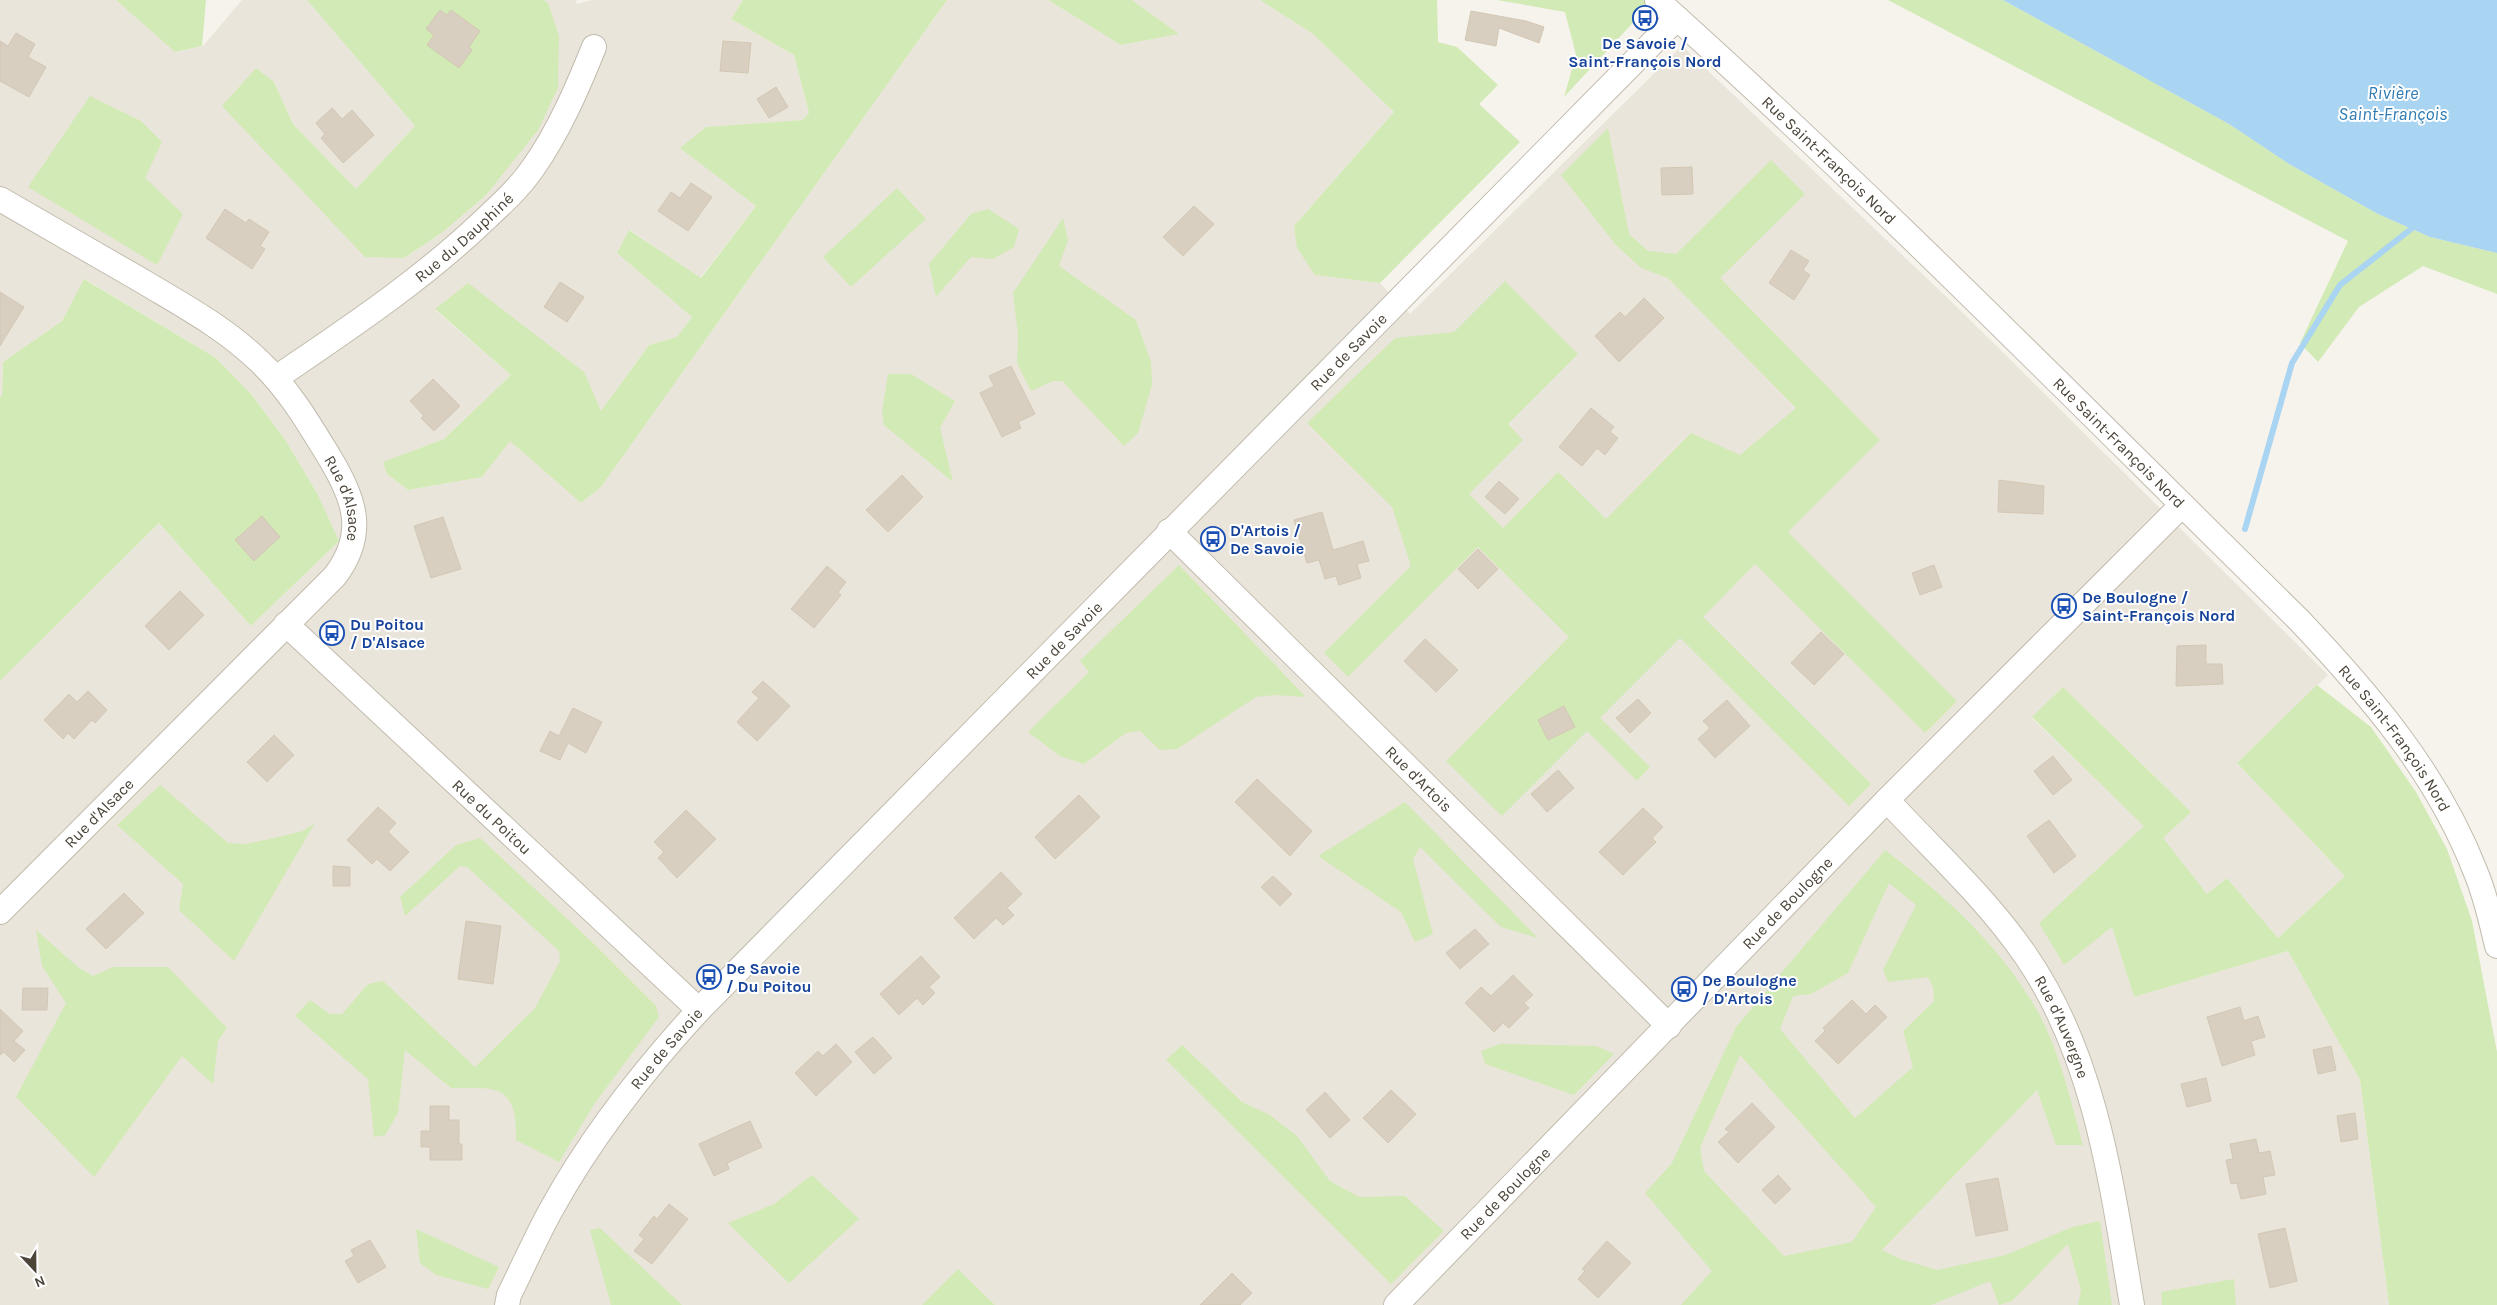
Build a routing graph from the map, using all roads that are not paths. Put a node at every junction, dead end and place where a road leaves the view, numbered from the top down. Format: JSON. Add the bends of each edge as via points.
{"nodes":[{"id":1,"x":1658,"y":0,"type":"edge"},
{"id":2,"x":1677,"y":18,"type":"junction"},
{"id":3,"x":594,"y":47,"type":"dead end"},
{"id":4,"x":0,"y":198,"type":"edge"},
{"id":5,"x":276,"y":378,"type":"junction"},
{"id":6,"x":2182,"y":505,"type":"junction"},
{"id":7,"x":1170,"y":531,"type":"junction"},
{"id":8,"x":286,"y":624,"type":"junction"},
{"id":9,"x":1887,"y":800,"type":"junction"},
{"id":10,"x":0,"y":912,"type":"edge"},
{"id":11,"x":2497,"y":946,"type":"edge"},
{"id":12,"x":699,"y":1010,"type":"junction"},
{"id":13,"x":1669,"y":1026,"type":"junction"},
{"id":14,"x":507,"y":1305,"type":"edge"},
{"id":15,"x":1396,"y":1305,"type":"edge"},
{"id":16,"x":2132,"y":1305,"type":"edge"}],
"edges":[{"from":1,"to":2,"type":"street","name":"Rue Saint-François Nord"},
{"from":2,"to":6,"type":"street","name":"Rue Saint-François Nord","via":[[1827,156]]},
{"from":2,"to":7,"type":"street","name":"Rue de Savoie"},
{"from":3,"to":5,"type":"street","name":"Rue du Dauphiné","via":[[550,143],[532,170],[504,201],[431,268],[390,300]]},
{"from":4,"to":5,"type":"street","name":"Rue d'Alsace","via":[[198,314],[234,339]]},
{"from":5,"to":8,"type":"street","name":"Rue d'Alsace","via":[[342,476],[349,492],[355,531],[346,561],[335,576]]},
{"from":6,"to":9,"type":"street","name":"Rue de Boulogne"},
{"from":6,"to":11,"type":"street","name":"Rue Saint-François Nord","via":[[2348,672],[2417,758],[2458,828],[2484,895]]},
{"from":7,"to":12,"type":"street","name":"Rue de Savoie"},
{"from":7,"to":13,"type":"street","name":"Rue d'Artois"},
{"from":8,"to":10,"type":"street","name":"Rue d'Alsace"},
{"from":8,"to":12,"type":"street","name":"Rue du Poitou"},
{"from":9,"to":13,"type":"street","name":"Rue de Boulogne"},
{"from":9,"to":16,"type":"street","name":"Rue d'Auvergne","via":[[2002,923],[2055,1005],[2088,1092],[2102,1142]]},
{"from":12,"to":14,"type":"street","name":"Rue de Savoie","via":[[646,1070],[595,1140],[552,1209]]},
{"from":13,"to":15,"type":"street","name":"Rue de Boulogne"}]}
